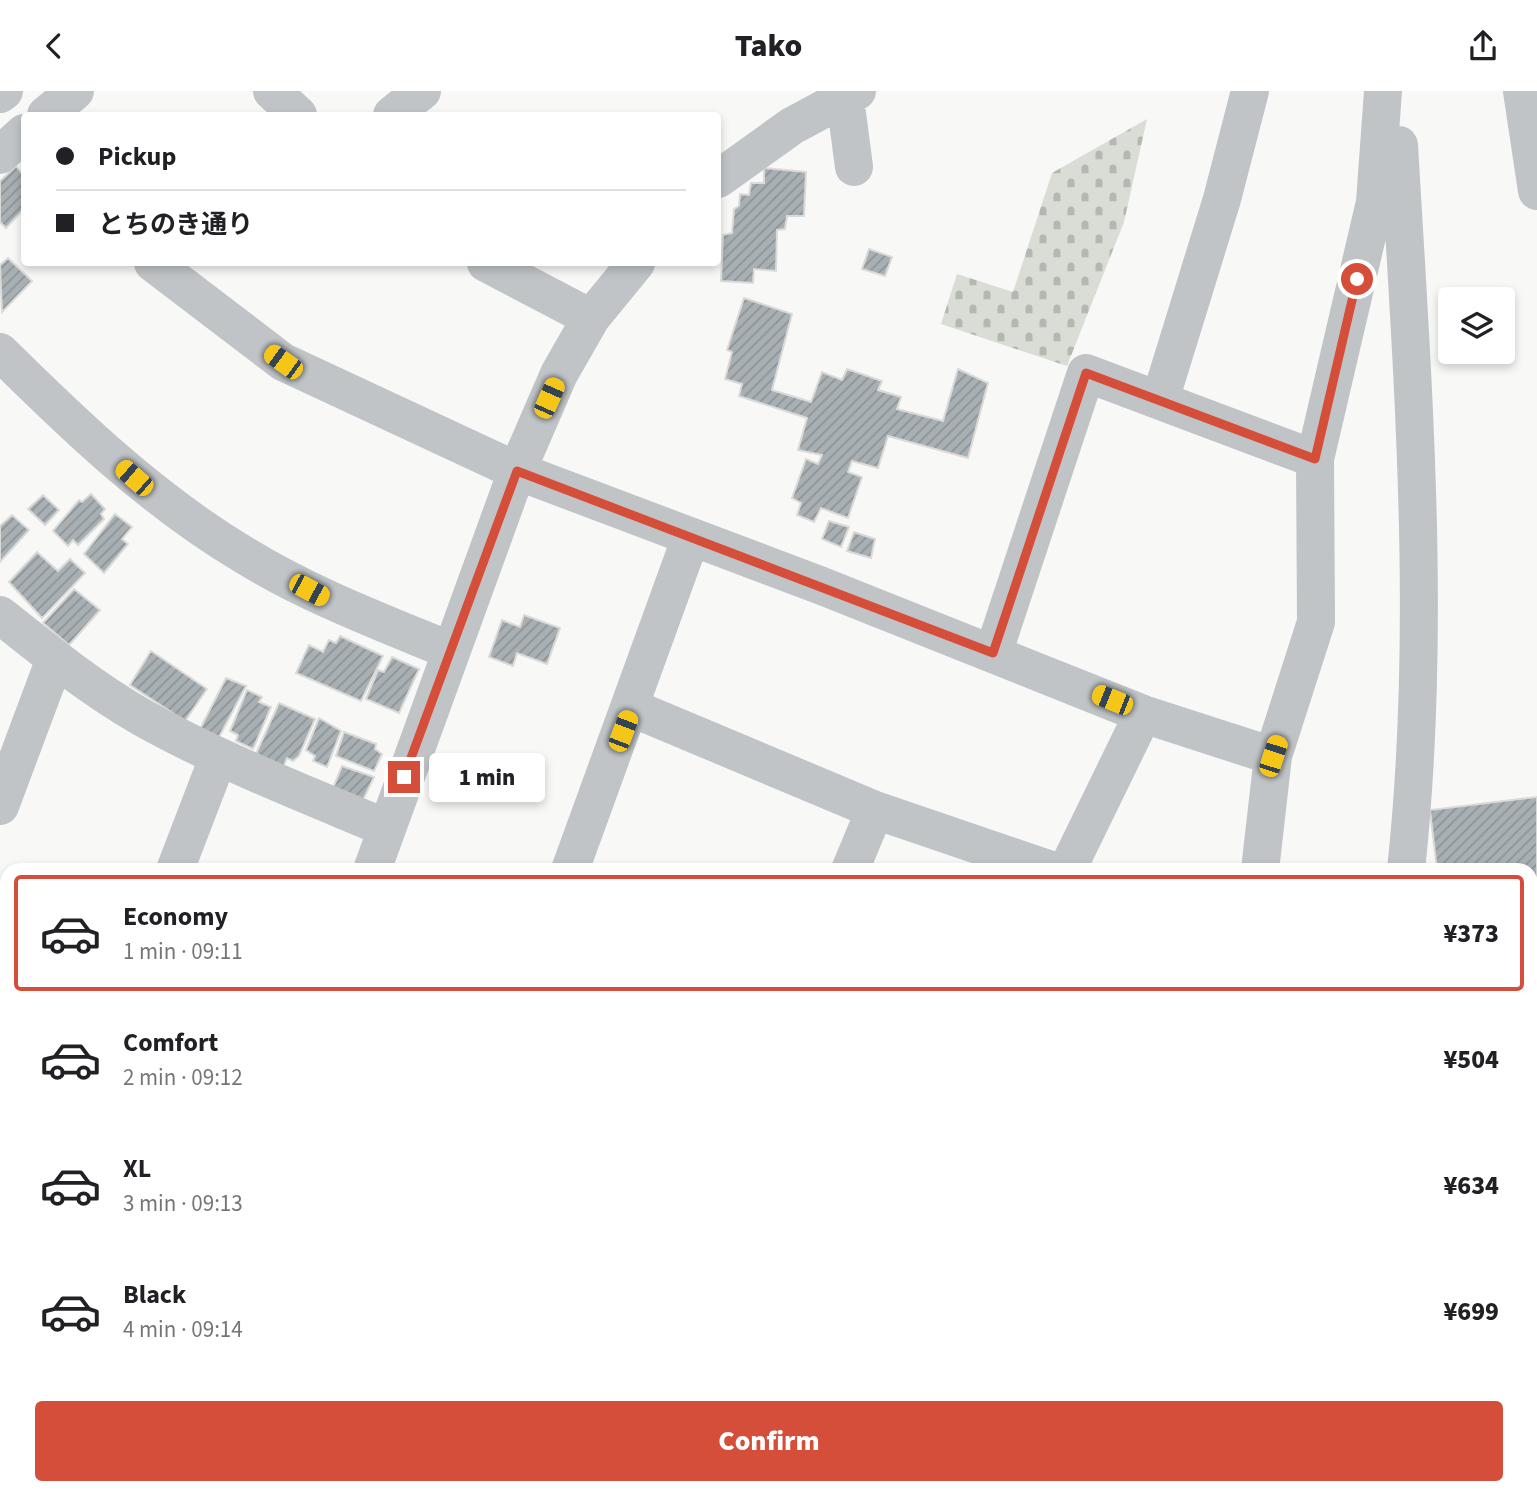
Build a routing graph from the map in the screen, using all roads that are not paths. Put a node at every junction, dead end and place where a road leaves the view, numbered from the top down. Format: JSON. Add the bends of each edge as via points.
{"nodes":[{"id":1,"x":75,"y":91,"type":"edge"},
{"id":2,"x":272,"y":91,"type":"edge"},
{"id":3,"x":422,"y":91,"type":"edge"},
{"id":4,"x":1250,"y":91,"type":"edge"},
{"id":5,"x":1383,"y":91,"type":"edge"},
{"id":6,"x":1396,"y":91,"type":"edge"},
{"id":7,"x":1522,"y":91,"type":"edge"},
{"id":8,"x":851,"y":94,"type":"edge"},
{"id":9,"x":50,"y":112,"type":"edge"},
{"id":10,"x":295,"y":112,"type":"edge"},
{"id":11,"x":396,"y":112,"type":"edge"},
{"id":12,"x":855,"y":167,"type":"dead end"},
{"id":13,"x":721,"y":177,"type":"edge"},
{"id":14,"x":1537,"y":188,"type":"edge"},
{"id":15,"x":157,"y":266,"type":"edge"},
{"id":16,"x":492,"y":266,"type":"edge"},
{"id":17,"x":634,"y":266,"type":"edge"},
{"id":18,"x":591,"y":317,"type":"junction"},
{"id":19,"x":0,"y":352,"type":"edge"},
{"id":20,"x":1160,"y":400,"type":"junction"},
{"id":21,"x":1315,"y":459,"type":"junction"},
{"id":22,"x":517,"y":471,"type":"junction"},
{"id":23,"x":691,"y":537,"type":"junction"},
{"id":24,"x":0,"y":615,"type":"edge"},
{"id":25,"x":451,"y":651,"type":"junction"},
{"id":26,"x":993,"y":653,"type":"junction"},
{"id":27,"x":55,"y":659,"type":"junction"},
{"id":28,"x":632,"y":708,"type":"junction"},
{"id":29,"x":1143,"y":714,"type":"junction"},
{"id":30,"x":1273,"y":756,"type":"junction"},
{"id":31,"x":218,"y":758,"type":"junction"},
{"id":32,"x":0,"y":806,"type":"edge"},
{"id":33,"x":875,"y":810,"type":"junction"},
{"id":34,"x":386,"y":828,"type":"junction"},
{"id":35,"x":178,"y":863,"type":"edge"},
{"id":36,"x":374,"y":863,"type":"edge"},
{"id":37,"x":573,"y":863,"type":"edge"},
{"id":38,"x":852,"y":863,"type":"edge"},
{"id":39,"x":1030,"y":863,"type":"edge"},
{"id":40,"x":1070,"y":863,"type":"edge"},
{"id":41,"x":1261,"y":863,"type":"edge"},
{"id":42,"x":1407,"y":863,"type":"edge"}],
"edges":[{"from":1,"to":9,"type":"street"},
{"from":2,"to":10,"type":"street"},
{"from":3,"to":11,"type":"street"},
{"from":4,"to":20,"type":"street"},
{"from":5,"to":21,"type":"street","via":[[1375,202]]},
{"from":6,"to":42,"type":"street","via":[[1420,500],[1416,771]]},
{"from":7,"to":14,"type":"street"},
{"from":8,"to":12,"type":"street"},
{"from":8,"to":13,"type":"street","via":[[792,126]]},
{"from":15,"to":22,"type":"street","via":[[283,362]]},
{"from":16,"to":18,"type":"street"},
{"from":17,"to":18,"type":"street"},
{"from":18,"to":22,"type":"street","via":[[559,374]]},
{"from":19,"to":25,"type":"street","via":[[77,429],[153,494],[244,556],[331,601]]},
{"from":20,"to":21,"type":"street"},
{"from":20,"to":26,"type":"street","via":[[1086,373]]},
{"from":21,"to":30,"type":"street","via":[[1316,622]]},
{"from":22,"to":23,"type":"street"},
{"from":22,"to":25,"type":"street"},
{"from":23,"to":26,"type":"street"},
{"from":23,"to":28,"type":"street"},
{"from":24,"to":27,"type":"street"},
{"from":25,"to":34,"type":"street"},
{"from":26,"to":29,"type":"street"},
{"from":27,"to":31,"type":"street","via":[[141,717]]},
{"from":27,"to":32,"type":"street"},
{"from":28,"to":33,"type":"street"},
{"from":28,"to":37,"type":"street"},
{"from":29,"to":30,"type":"street"},
{"from":29,"to":40,"type":"street"},
{"from":30,"to":41,"type":"street"},
{"from":31,"to":34,"type":"street"},
{"from":31,"to":35,"type":"street"},
{"from":33,"to":38,"type":"street"},
{"from":33,"to":39,"type":"street"},
{"from":34,"to":36,"type":"street"}]}
